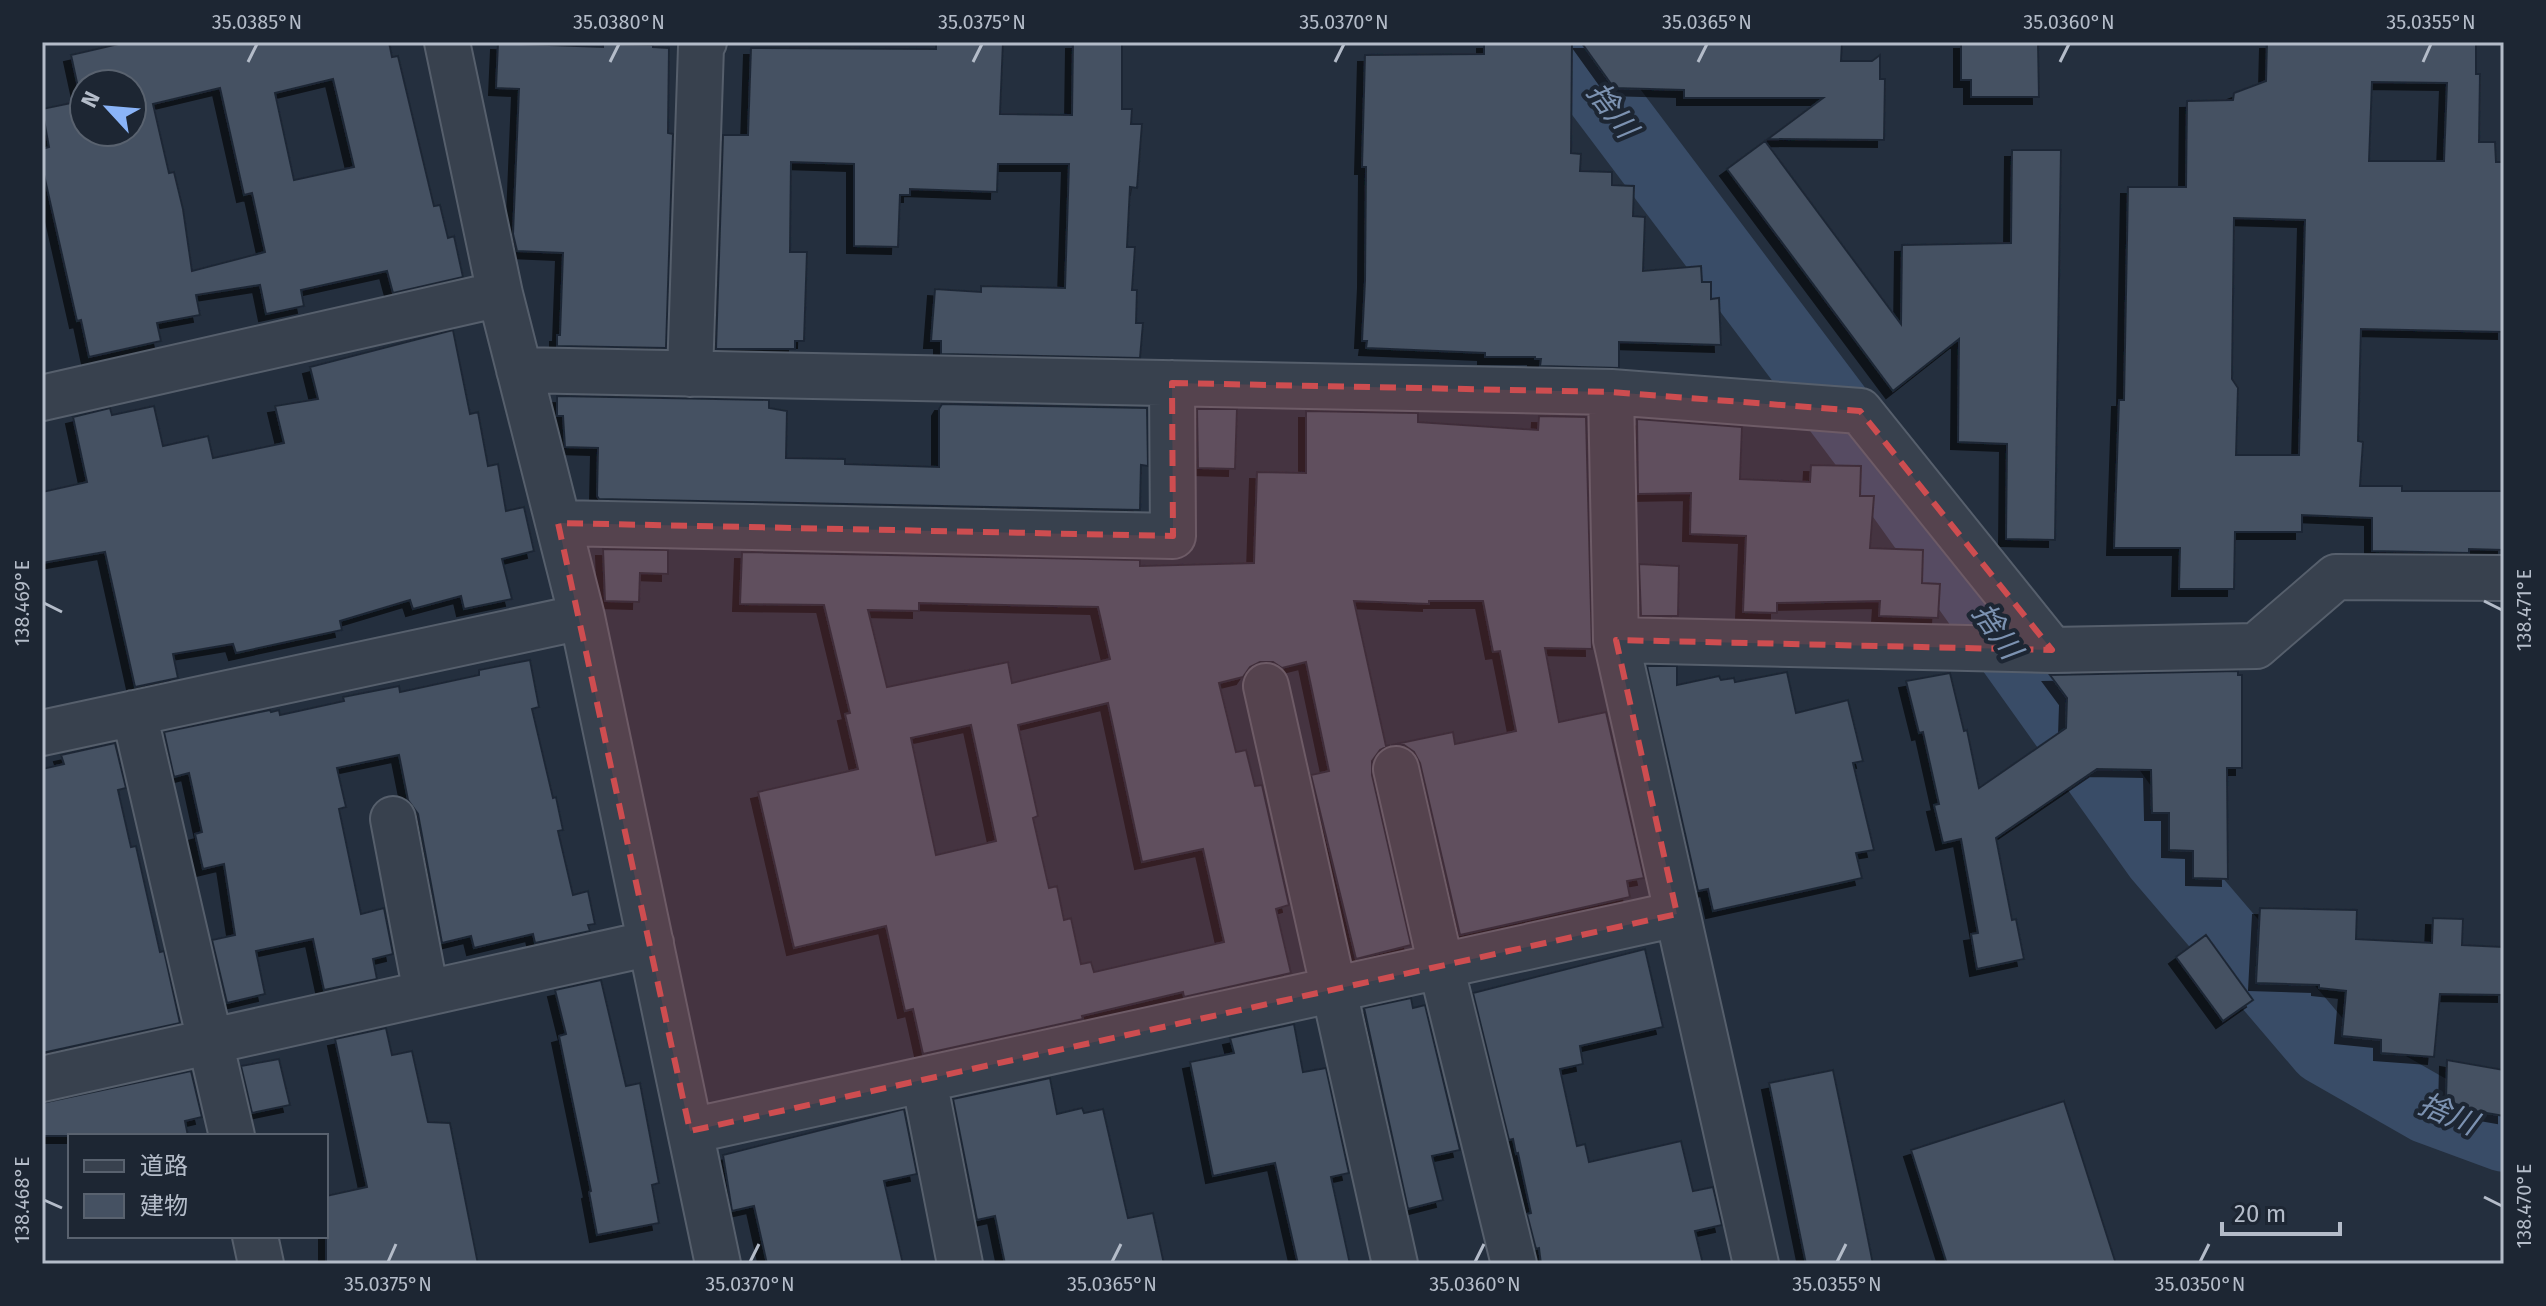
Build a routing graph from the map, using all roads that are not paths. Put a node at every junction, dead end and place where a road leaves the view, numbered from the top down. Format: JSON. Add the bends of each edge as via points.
{"nodes":[{"id":1,"x":447,"y":42,"type":"edge"},
{"id":2,"x":704,"y":42,"type":"edge"},
{"id":3,"x":500,"y":294,"type":"junction"},
{"id":4,"x":519,"y":370,"type":"junction"},
{"id":5,"x":690,"y":374,"type":"junction"},
{"id":6,"x":1172,"y":383,"type":"junction"},
{"id":7,"x":1611,"y":392,"type":"junction"},
{"id":8,"x":42,"y":398,"type":"edge"},
{"id":9,"x":558,"y":523,"type":"junction"},
{"id":10,"x":2504,"y":578,"type":"edge"},
{"id":11,"x":582,"y":617,"type":"junction"},
{"id":12,"x":1616,"y":640,"type":"junction"},
{"id":13,"x":2052,"y":650,"type":"junction"},
{"id":14,"x":1266,"y":686,"type":"dead end"},
{"id":15,"x":134,"y":713,"type":"junction"},
{"id":16,"x":42,"y":733,"type":"edge"},
{"id":17,"x":1396,"y":769,"type":"dead end"},
{"id":18,"x":393,"y":819,"type":"dead end"},
{"id":19,"x":1677,"y":914,"type":"junction"},
{"id":20,"x":651,"y":943,"type":"junction"},
{"id":21,"x":1441,"y":966,"type":"junction"},
{"id":22,"x":1336,"y":989,"type":"junction"},
{"id":23,"x":426,"y":993,"type":"junction"},
{"id":24,"x":210,"y":1042,"type":"junction"},
{"id":25,"x":42,"y":1079,"type":"edge"},
{"id":26,"x":924,"y":1080,"type":"junction"},
{"id":27,"x":690,"y":1131,"type":"junction"},
{"id":28,"x":232,"y":1134,"type":"edge"},
{"id":29,"x":255,"y":1238,"type":"edge"},
{"id":30,"x":261,"y":1264,"type":"edge"},
{"id":31,"x":718,"y":1264,"type":"edge"},
{"id":32,"x":960,"y":1264,"type":"edge"},
{"id":33,"x":1395,"y":1264,"type":"edge"},
{"id":34,"x":1514,"y":1264,"type":"edge"},
{"id":35,"x":1756,"y":1264,"type":"edge"}],
"edges":[{"from":1,"to":3,"type":"street"},
{"from":2,"to":5,"type":"street"},
{"from":3,"to":4,"type":"street"},
{"from":3,"to":8,"type":"street"},
{"from":4,"to":5,"type":"street"},
{"from":4,"to":9,"type":"street"},
{"from":5,"to":6,"type":"street"},
{"from":6,"to":7,"type":"street"},
{"from":6,"to":9,"type":"street","via":[[1173,536]]},
{"from":7,"to":12,"type":"street"},
{"from":7,"to":13,"type":"street","via":[[1860,411]]},
{"from":9,"to":11,"type":"street"},
{"from":10,"to":13,"type":"street","via":[[2336,577],[2256,646]]},
{"from":11,"to":15,"type":"street"},
{"from":11,"to":20,"type":"street"},
{"from":12,"to":13,"type":"street"},
{"from":12,"to":19,"type":"street"},
{"from":14,"to":22,"type":"street"},
{"from":15,"to":16,"type":"street"},
{"from":15,"to":24,"type":"street"},
{"from":17,"to":21,"type":"street"},
{"from":18,"to":23,"type":"street"},
{"from":19,"to":21,"type":"street"},
{"from":19,"to":35,"type":"street"},
{"from":20,"to":23,"type":"street"},
{"from":20,"to":27,"type":"street"},
{"from":21,"to":22,"type":"street"},
{"from":21,"to":34,"type":"street"},
{"from":22,"to":26,"type":"street"},
{"from":22,"to":33,"type":"street"},
{"from":23,"to":24,"type":"street"},
{"from":24,"to":25,"type":"street"},
{"from":24,"to":28,"type":"street"},
{"from":26,"to":27,"type":"street"},
{"from":26,"to":32,"type":"street"},
{"from":27,"to":31,"type":"street"},
{"from":29,"to":30,"type":"street"}]}
